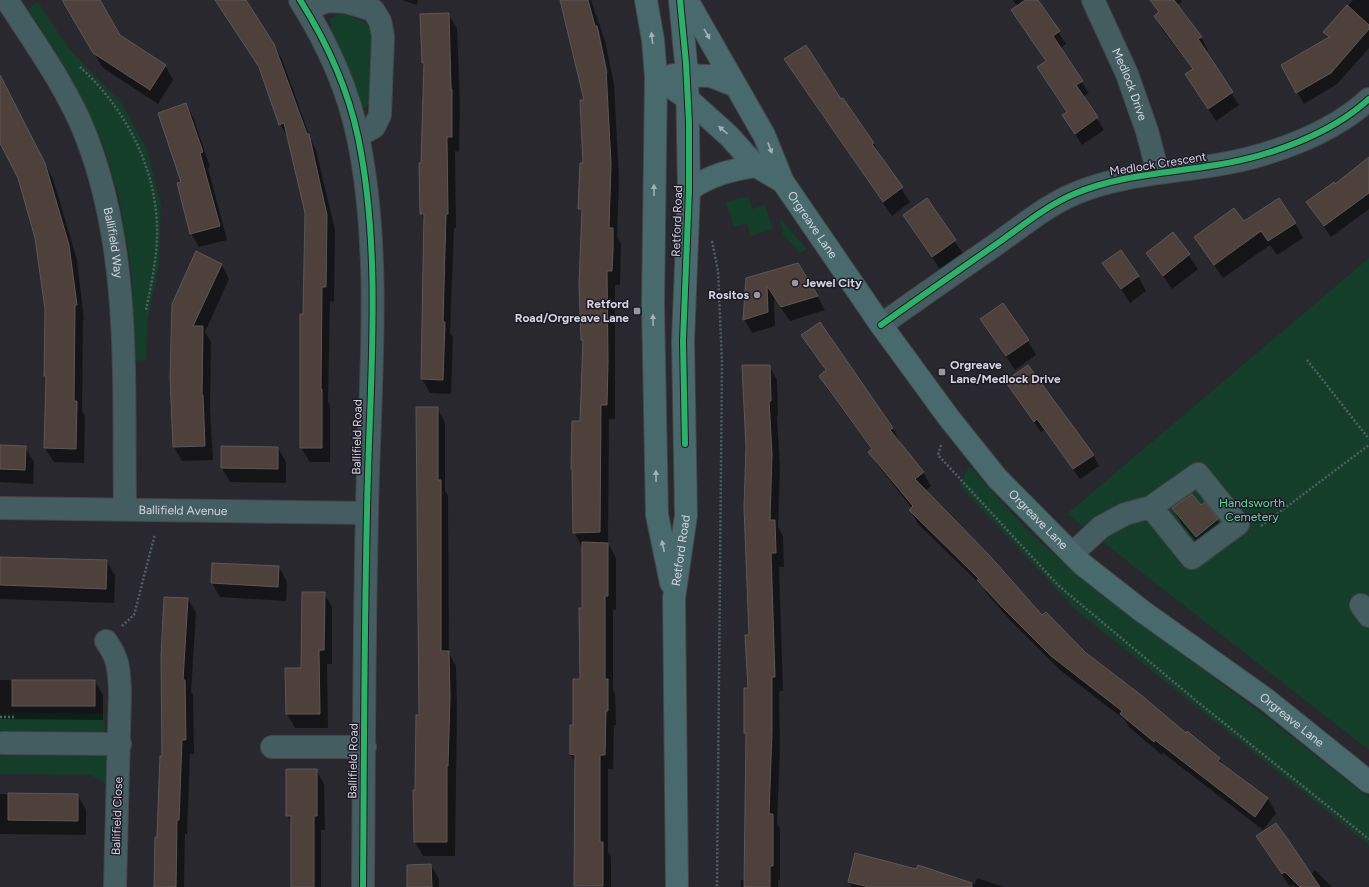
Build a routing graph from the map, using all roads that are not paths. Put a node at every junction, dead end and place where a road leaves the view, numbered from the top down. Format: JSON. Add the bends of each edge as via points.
{"nodes":[{"id":1,"x":7,"y":0,"type":"edge"},
{"id":2,"x":646,"y":0,"type":"edge"},
{"id":3,"x":680,"y":0,"type":"edge"},
{"id":4,"x":687,"y":0,"type":"edge"},
{"id":5,"x":1093,"y":0,"type":"edge"},
{"id":6,"x":303,"y":5,"type":"edge"},
{"id":7,"x":687,"y":74,"type":"junction"},
{"id":8,"x":656,"y":77,"type":"junction"},
{"id":9,"x":736,"y":86,"type":"junction"},
{"id":10,"x":688,"y":99,"type":"junction"},
{"id":11,"x":1369,"y":99,"type":"edge"},
{"id":12,"x":358,"y":136,"type":"junction"},
{"id":13,"x":756,"y":166,"type":"junction"},
{"id":14,"x":1158,"y":173,"type":"junction"},
{"id":15,"x":783,"y":182,"type":"junction"},
{"id":16,"x":689,"y":190,"type":"junction"},
{"id":17,"x":881,"y":325,"type":"junction"},
{"id":18,"x":0,"y":508,"type":"edge"},
{"id":19,"x":1151,"y":508,"type":"junction"},
{"id":20,"x":125,"y":510,"type":"junction"},
{"id":21,"x":367,"y":513,"type":"junction"},
{"id":22,"x":1072,"y":554,"type":"junction"},
{"id":23,"x":674,"y":598,"type":"junction"},
{"id":24,"x":106,"y":641,"type":"road end"},
{"id":25,"x":3,"y":743,"type":"dead end"},
{"id":26,"x":120,"y":744,"type":"junction"},
{"id":27,"x":272,"y":747,"type":"dead end"},
{"id":28,"x":365,"y":747,"type":"junction"},
{"id":29,"x":1369,"y":782,"type":"edge"},
{"id":30,"x":115,"y":887,"type":"edge"},
{"id":31,"x":363,"y":887,"type":"edge"},
{"id":32,"x":677,"y":887,"type":"edge"}],
"edges":[{"from":1,"to":20,"type":"street","name":"Ballifield Way","via":[[75,111],[96,165],[105,199],[120,300],[124,381]]},
{"from":8,"to":2,"type":"main road","name":"Retford Road","one_way":true},
{"from":3,"to":7,"type":"main road","name":"Retford Road"},
{"from":4,"to":9,"type":"main road","name":"Orgreave Lane","one_way":true},
{"from":5,"to":14,"type":"street","name":"Medlock Drive","via":[[1127,74],[1147,131]]},
{"from":6,"to":12,"type":"street","name":"Ballifield Road","via":[[334,68]]},
{"from":6,"to":12,"type":"street","via":[[328,1],[346,2],[373,10],[380,21],[383,36],[380,115],[374,127]]},
{"from":7,"to":8,"type":"main road"},
{"from":7,"to":9,"type":"main road","via":[[711,76]]},
{"from":7,"to":10,"type":"main road","name":"Retford Road"},
{"from":8,"to":10,"type":"main road","name":"Orgreave Lane"},
{"from":23,"to":8,"type":"main road","name":"Retford Road","one_way":true,"via":[[656,515],[653,305]]},
{"from":9,"to":15,"type":"main road","name":"Orgreave Lane","one_way":true,"via":[[764,135]]},
{"from":13,"to":10,"type":"main road","name":"Orgreave Lane","one_way":true,"via":[[729,136]]},
{"from":10,"to":16,"type":"main road","name":"Retford Road"},
{"from":11,"to":14,"type":"street","name":"Medlock Crescent","via":[[1338,123],[1268,153],[1217,165]]},
{"from":12,"to":21,"type":"street","name":"Ballifield Road","via":[[371,234],[372,307]]},
{"from":13,"to":15,"type":"main road","name":"Orgreave Lane"},
{"from":13,"to":16,"type":"main road","via":[[720,173]]},
{"from":14,"to":17,"type":"street","name":"Medlock Crescent","via":[[1102,184],[1073,195],[1038,214]]},
{"from":15,"to":17,"type":"main road","name":"Orgreave Lane"},
{"from":16,"to":23,"type":"main road","name":"Retford Road","via":[[683,341],[686,515]]},
{"from":17,"to":22,"type":"main road","name":"Orgreave Lane","via":[[997,478]]},
{"from":18,"to":20,"type":"street","name":"Ballifield Avenue"},
{"from":19,"to":19,"type":"street","via":[[1198,474],[1238,524],[1192,558]]},
{"from":19,"to":22,"type":"street","via":[[1125,514],[1101,527]]},
{"from":20,"to":21,"type":"street","name":"Ballifield Avenue"},
{"from":21,"to":28,"type":"street","name":"Ballifield Road"},
{"from":22,"to":29,"type":"main road","name":"Orgreave Lane","via":[[1142,611],[1267,700]]},
{"from":23,"to":32,"type":"main road","name":"Retford Road"},
{"from":24,"to":26,"type":"street","name":"Ballifield Close","via":[[119,665]]},
{"from":25,"to":26,"type":"street"},
{"from":26,"to":30,"type":"street","name":"Ballifield Close"},
{"from":27,"to":28,"type":"street"},
{"from":28,"to":31,"type":"street","name":"Ballifield Road"}]}
